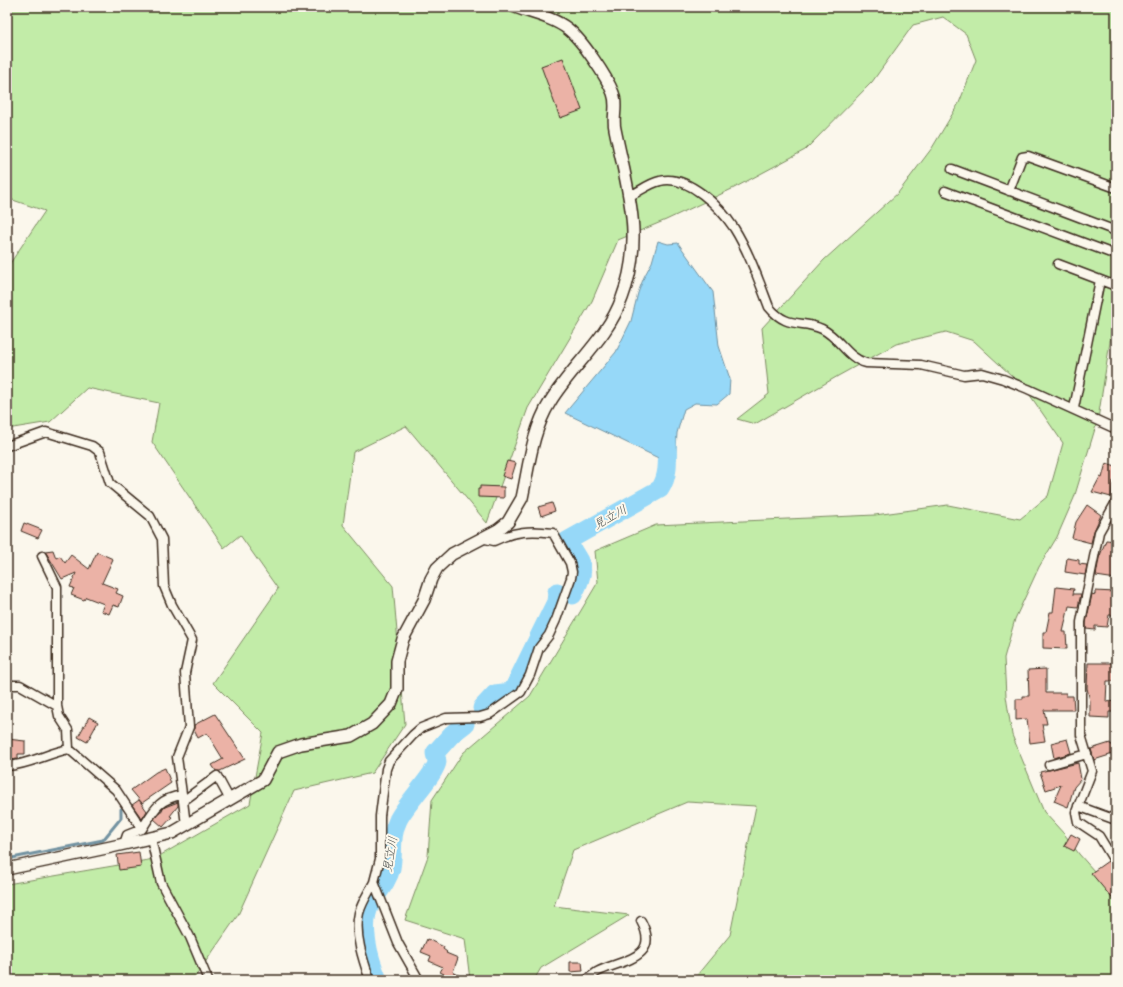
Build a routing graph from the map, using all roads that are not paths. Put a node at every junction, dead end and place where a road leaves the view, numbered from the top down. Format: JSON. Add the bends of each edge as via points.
{"nodes":[{"id":1,"x":515,"y":7,"type":"edge"},
{"id":2,"x":952,"y":169,"type":"dead end"},
{"id":3,"x":1116,"y":188,"type":"edge"},
{"id":4,"x":945,"y":191,"type":"dead end"},
{"id":5,"x":1010,"y":191,"type":"junction"},
{"id":6,"x":630,"y":196,"type":"junction"},
{"id":7,"x":1116,"y":231,"type":"edge"},
{"id":8,"x":1116,"y":255,"type":"edge"},
{"id":9,"x":1058,"y":264,"type":"dead end"},
{"id":10,"x":1100,"y":280,"type":"junction"},
{"id":11,"x":1116,"y":286,"type":"edge"},
{"id":12,"x":1074,"y":408,"type":"junction"},
{"id":13,"x":1116,"y":429,"type":"edge"},
{"id":14,"x":7,"y":446,"type":"edge"},
{"id":15,"x":1116,"y":502,"type":"edge"},
{"id":16,"x":481,"y":538,"type":"junction"},
{"id":17,"x":42,"y":556,"type":"dead end"},
{"id":18,"x":7,"y":685,"type":"edge"},
{"id":19,"x":57,"y":706,"type":"junction"},
{"id":20,"x":69,"y":749,"type":"junction"},
{"id":21,"x":1086,"y":754,"type":"junction"},
{"id":22,"x":1049,"y":765,"type":"dead end"},
{"id":23,"x":7,"y":766,"type":"edge"},
{"id":24,"x":183,"y":798,"type":"junction"},
{"id":25,"x":230,"y":800,"type":"junction"},
{"id":26,"x":1078,"y":806,"type":"junction"},
{"id":27,"x":1116,"y":820,"type":"edge"},
{"id":28,"x":186,"y":825,"type":"junction"},
{"id":29,"x":142,"y":829,"type":"junction"},
{"id":30,"x":151,"y":838,"type":"junction"},
{"id":31,"x":124,"y":844,"type":"junction"},
{"id":32,"x":1116,"y":864,"type":"edge"},
{"id":33,"x":7,"y":869,"type":"edge"},
{"id":34,"x":377,"y":890,"type":"junction"},
{"id":35,"x":641,"y":921,"type":"dead end"},
{"id":36,"x":208,"y":980,"type":"edge"},
{"id":37,"x":370,"y":980,"type":"edge"},
{"id":38,"x":419,"y":980,"type":"edge"},
{"id":39,"x":587,"y":980,"type":"edge"}],
"edges":[{"from":1,"to":6,"type":"street","via":[[568,29],[584,47],[612,89],[616,105],[614,121]]},
{"from":2,"to":5,"type":"street"},
{"from":3,"to":5,"type":"street","via":[[1028,156],[1022,157]]},
{"from":4,"to":8,"type":"street"},
{"from":5,"to":7,"type":"street"},
{"from":6,"to":12,"type":"street","via":[[660,181],[679,182],[694,188],[714,205],[734,228],[769,307],[789,323],[814,326],[829,333],[850,355],[860,361],[922,365],[964,375],[982,373]]},
{"from":6,"to":16,"type":"street","via":[[635,243],[622,300],[614,316],[550,402],[539,425],[522,498],[517,508],[508,522]]},
{"from":9,"to":10,"type":"street"},
{"from":10,"to":11,"type":"street"},
{"from":10,"to":12,"type":"street"},
{"from":12,"to":13,"type":"street"},
{"from":14,"to":24,"type":"street","via":[[46,432],[92,446],[100,452],[110,483],[150,516],[162,539],[164,586],[192,640],[185,673],[189,727],[176,757]]},
{"from":15,"to":21,"type":"street","via":[[1099,532],[1081,622],[1080,735]]},
{"from":16,"to":25,"type":"street","via":[[452,554],[431,579],[424,600],[403,639],[397,661],[397,689],[391,704],[372,724],[351,736],[301,744],[278,752],[263,780]]},
{"from":16,"to":34,"type":"street","via":[[494,541],[507,534],[533,531],[553,533],[572,568],[569,583],[549,635],[540,648],[521,692],[490,714],[480,717],[446,718],[431,723],[413,735],[390,761],[386,769],[380,816]]},
{"from":17,"to":19,"type":"street","via":[[57,587]]},
{"from":18,"to":19,"type":"street","via":[[20,685]]},
{"from":19,"to":20,"type":"street","via":[[59,716],[68,730]]},
{"from":20,"to":23,"type":"street"},
{"from":20,"to":29,"type":"street","via":[[116,790]]},
{"from":21,"to":22,"type":"street"},
{"from":21,"to":26,"type":"street","via":[[1092,771]]},
{"from":24,"to":25,"type":"street","via":[[216,776]]},
{"from":24,"to":28,"type":"street"},
{"from":24,"to":29,"type":"street","via":[[163,801],[155,807]]},
{"from":25,"to":28,"type":"street"},
{"from":26,"to":27,"type":"street"},
{"from":26,"to":32,"type":"street","via":[[1078,822],[1098,836]]},
{"from":28,"to":30,"type":"street"},
{"from":29,"to":31,"type":"street","via":[[127,835]]},
{"from":30,"to":31,"type":"street"},
{"from":30,"to":36,"type":"street","via":[[161,883],[190,937]]},
{"from":31,"to":33,"type":"street"},
{"from":34,"to":37,"type":"street","via":[[361,906],[357,925]]},
{"from":34,"to":38,"type":"street","via":[[398,943]]},
{"from":35,"to":39,"type":"street","via":[[645,940],[640,954],[596,972]]}]}
